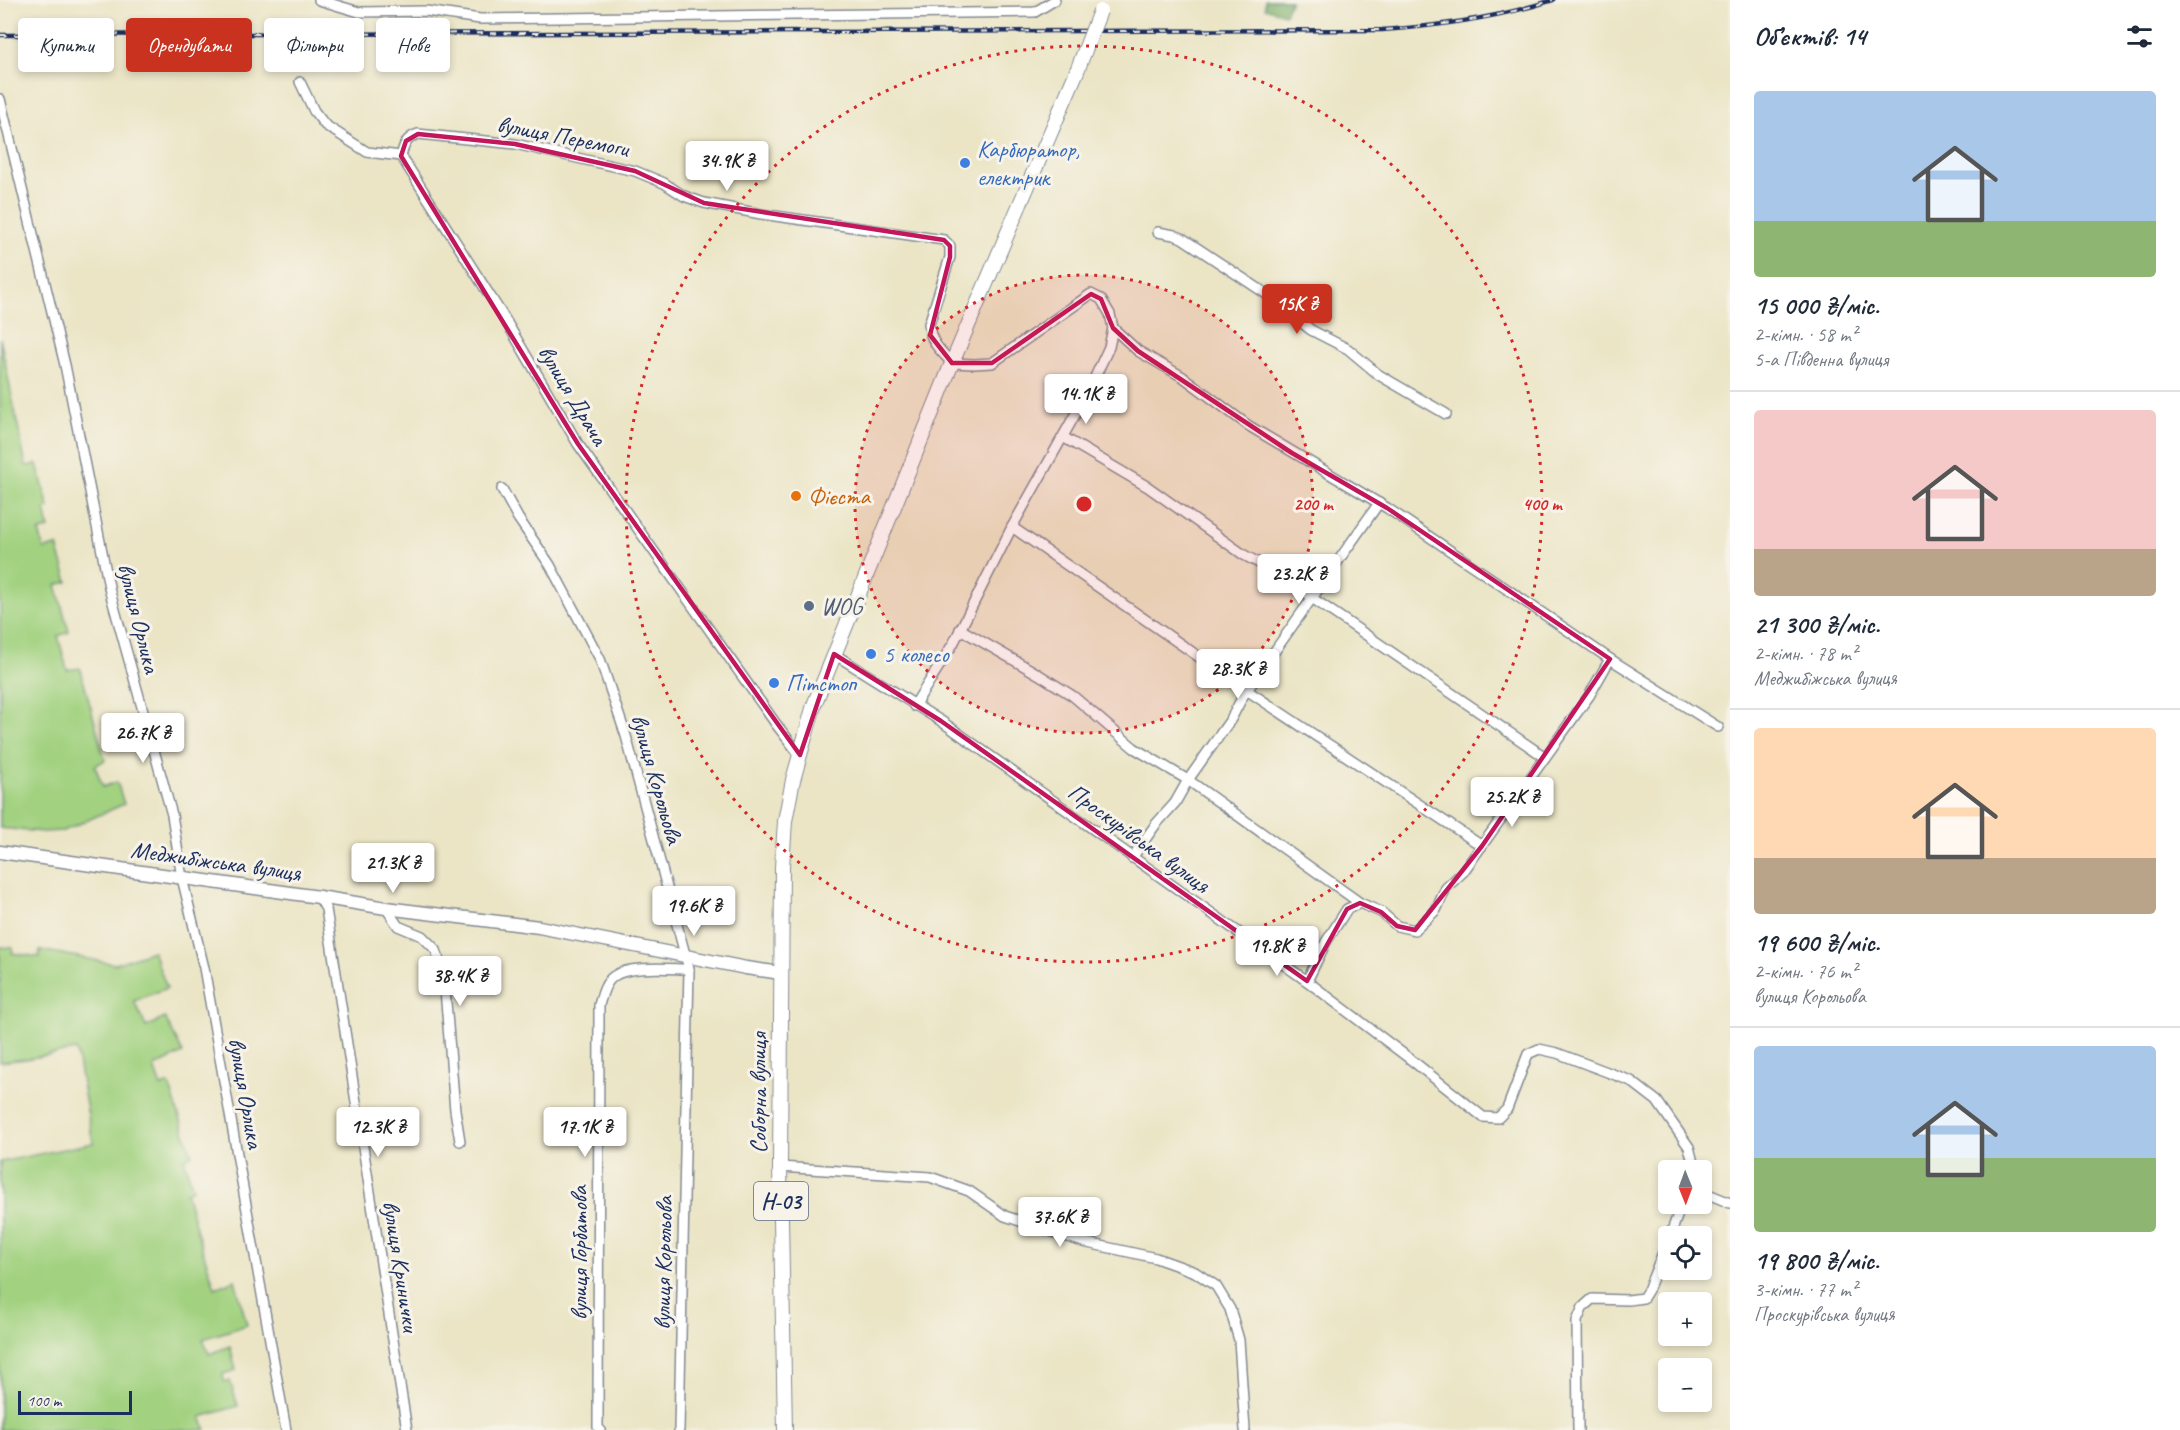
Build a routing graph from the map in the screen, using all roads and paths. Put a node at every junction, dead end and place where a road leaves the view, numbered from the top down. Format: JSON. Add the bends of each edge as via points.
{"nodes":[{"id":1,"x":319,"y":0,"type":"edge"},
{"id":2,"x":1055,"y":0,"type":"edge"},
{"id":3,"x":1102,"y":5,"type":"edge"},
{"id":4,"x":300,"y":82,"type":"dead end"},
{"id":5,"x":0,"y":99,"type":"edge"},
{"id":6,"x":400,"y":156,"type":"junction"},
{"id":7,"x":1158,"y":232,"type":"dead end"},
{"id":8,"x":1113,"y":328,"type":"junction"},
{"id":9,"x":952,"y":363,"type":"junction"},
{"id":10,"x":1446,"y":414,"type":"dead end"},
{"id":11,"x":1063,"y":437,"type":"junction"},
{"id":12,"x":502,"y":489,"type":"dead end"},
{"id":13,"x":1379,"y":503,"type":"junction"},
{"id":14,"x":1012,"y":527,"type":"junction"},
{"id":15,"x":1311,"y":598,"type":"junction"},
{"id":16,"x":960,"y":629,"type":"junction"},
{"id":17,"x":834,"y":654,"type":"junction"},
{"id":18,"x":1610,"y":659,"type":"junction"},
{"id":19,"x":1248,"y":691,"type":"junction"},
{"id":20,"x":914,"y":706,"type":"junction"},
{"id":21,"x":1718,"y":727,"type":"dead end"},
{"id":22,"x":800,"y":755,"type":"junction"},
{"id":23,"x":1545,"y":757,"type":"junction"},
{"id":24,"x":1188,"y":780,"type":"junction"},
{"id":25,"x":1482,"y":846,"type":"junction"},
{"id":26,"x":0,"y":852,"type":"edge"},
{"id":27,"x":1132,"y":858,"type":"junction"},
{"id":28,"x":182,"y":878,"type":"junction"},
{"id":29,"x":319,"y":897,"type":"junction"},
{"id":30,"x":1360,"y":903,"type":"junction"},
{"id":31,"x":386,"y":908,"type":"junction"},
{"id":32,"x":685,"y":955,"type":"junction"},
{"id":33,"x":689,"y":969,"type":"junction"},
{"id":34,"x":782,"y":973,"type":"junction"},
{"id":35,"x":1306,"y":981,"type":"junction"},
{"id":36,"x":460,"y":1141,"type":"dead end"},
{"id":37,"x":1692,"y":1160,"type":"edge"},
{"id":38,"x":780,"y":1167,"type":"junction"},
{"id":39,"x":1712,"y":1196,"type":"edge"},
{"id":40,"x":1730,"y":1203,"type":"edge"},
{"id":41,"x":1658,"y":1265,"type":"edge"},
{"id":42,"x":286,"y":1430,"type":"edge"},
{"id":43,"x":407,"y":1430,"type":"edge"},
{"id":44,"x":600,"y":1430,"type":"edge"},
{"id":45,"x":679,"y":1430,"type":"edge"},
{"id":46,"x":785,"y":1430,"type":"edge"},
{"id":47,"x":1245,"y":1430,"type":"edge"},
{"id":48,"x":1578,"y":1430,"type":"edge"}],
"edges":[{"from":1,"to":2,"type":"street","via":[[359,12],[426,11],[489,19],[1035,12]]},
{"from":3,"to":9,"type":"main road","number":"Н-03","bridge":true},
{"from":4,"to":6,"type":"street","via":[[325,125],[367,152]]},
{"from":5,"to":28,"type":"street","name":"вулиця Орлика","via":[[65,365],[110,592],[172,815]]},
{"from":6,"to":9,"type":"street","name":"вулиця Перемоги","via":[[410,137],[418,134],[515,144],[635,171],[704,203],[944,240],[950,246],[950,257],[929,324],[934,343]]},
{"from":6,"to":22,"type":"street","name":"вулиця Драча","via":[[506,321],[578,444]]},
{"from":7,"to":10,"type":"street","via":[[1182,238],[1273,298],[1311,330],[1348,349],[1379,375]]},
{"from":8,"to":9,"type":"street","via":[[1101,299],[1091,294],[992,363]]},
{"from":8,"to":11,"type":"street","via":[[1109,347]]},
{"from":8,"to":13,"type":"street","via":[[1138,351],[1183,377],[1249,426]]},
{"from":9,"to":17,"type":"main road","number":"Н-03"},
{"from":11,"to":14,"type":"street"},
{"from":11,"to":15,"type":"street","via":[[1148,487],[1245,555],[1294,582]]},
{"from":12,"to":32,"type":"street","name":"вулиця Корольова","via":[[600,659],[626,736]]},
{"from":13,"to":15,"type":"street"},
{"from":13,"to":18,"type":"street"},
{"from":14,"to":16,"type":"street"},
{"from":14,"to":19,"type":"street"},
{"from":15,"to":19,"type":"street"},
{"from":15,"to":23,"type":"street"},
{"from":16,"to":20,"type":"street"},
{"from":16,"to":24,"type":"street","via":[[1073,696],[1134,748]]},
{"from":17,"to":20,"type":"street","name":"Проскурівська вулиця"},
{"from":17,"to":22,"type":"main road","number":"Н-03"},
{"from":18,"to":21,"type":"street"},
{"from":18,"to":23,"type":"street"},
{"from":19,"to":24,"type":"street"},
{"from":19,"to":25,"type":"street"},
{"from":20,"to":27,"type":"street","name":"Проскурівська вулиця"},
{"from":22,"to":34,"type":"main road","number":"Н-03","via":[[785,821]]},
{"from":23,"to":25,"type":"street"},
{"from":24,"to":27,"type":"street"},
{"from":24,"to":30,"type":"street"},
{"from":25,"to":30,"type":"street","via":[[1463,873],[1446,888],[1436,910],[1415,930],[1397,926],[1382,912]]},
{"from":26,"to":28,"type":"main road","name":"Меджибіжська вулиця"},
{"from":27,"to":35,"type":"street","name":"Проскурівська вулиця"},
{"from":28,"to":29,"type":"main road","name":"Меджибіжська вулиця"},
{"from":28,"to":42,"type":"street","name":"вулиця Орлика","via":[[204,968]]},
{"from":29,"to":31,"type":"main road","name":"Меджибіжська вулиця"},
{"from":29,"to":43,"type":"street","name":"вулиця Кринички","via":[[326,909]]},
{"from":30,"to":35,"type":"street","via":[[1347,909]]},
{"from":31,"to":32,"type":"main road","name":"Меджибіжська вулиця","via":[[539,927]]},
{"from":31,"to":36,"type":"street","via":[[398,926],[422,936],[436,950],[444,978]]},
{"from":32,"to":33,"type":"street","name":"вулиця Корольова"},
{"from":32,"to":34,"type":"main road","name":"Меджибіжська вулиця"},
{"from":33,"to":44,"type":"street","name":"вулиця Горбатова","via":[[629,970],[614,976],[604,988],[599,1005]]},
{"from":33,"to":45,"type":"street","name":"вулиця Корольова"},
{"from":34,"to":38,"type":"main road","name":"Соборна вулиця","number":"Н-03"},
{"from":35,"to":37,"type":"street","name":"Проскурівська вулиця","via":[[1483,1118],[1498,1118],[1507,1109],[1528,1054],[1539,1049],[1631,1081],[1657,1101],[1689,1147]]},
{"from":38,"to":46,"type":"main road","name":"Соборна вулиця","number":"Н-03"},
{"from":38,"to":47,"type":"street","via":[[930,1177],[969,1191],[1005,1215],[1083,1242],[1156,1258],[1195,1272],[1216,1286],[1230,1309],[1239,1340]]},
{"from":39,"to":40,"type":"street"},
{"from":41,"to":48,"type":"street","via":[[1643,1298],[1592,1299],[1583,1306],[1577,1321]]}]}
